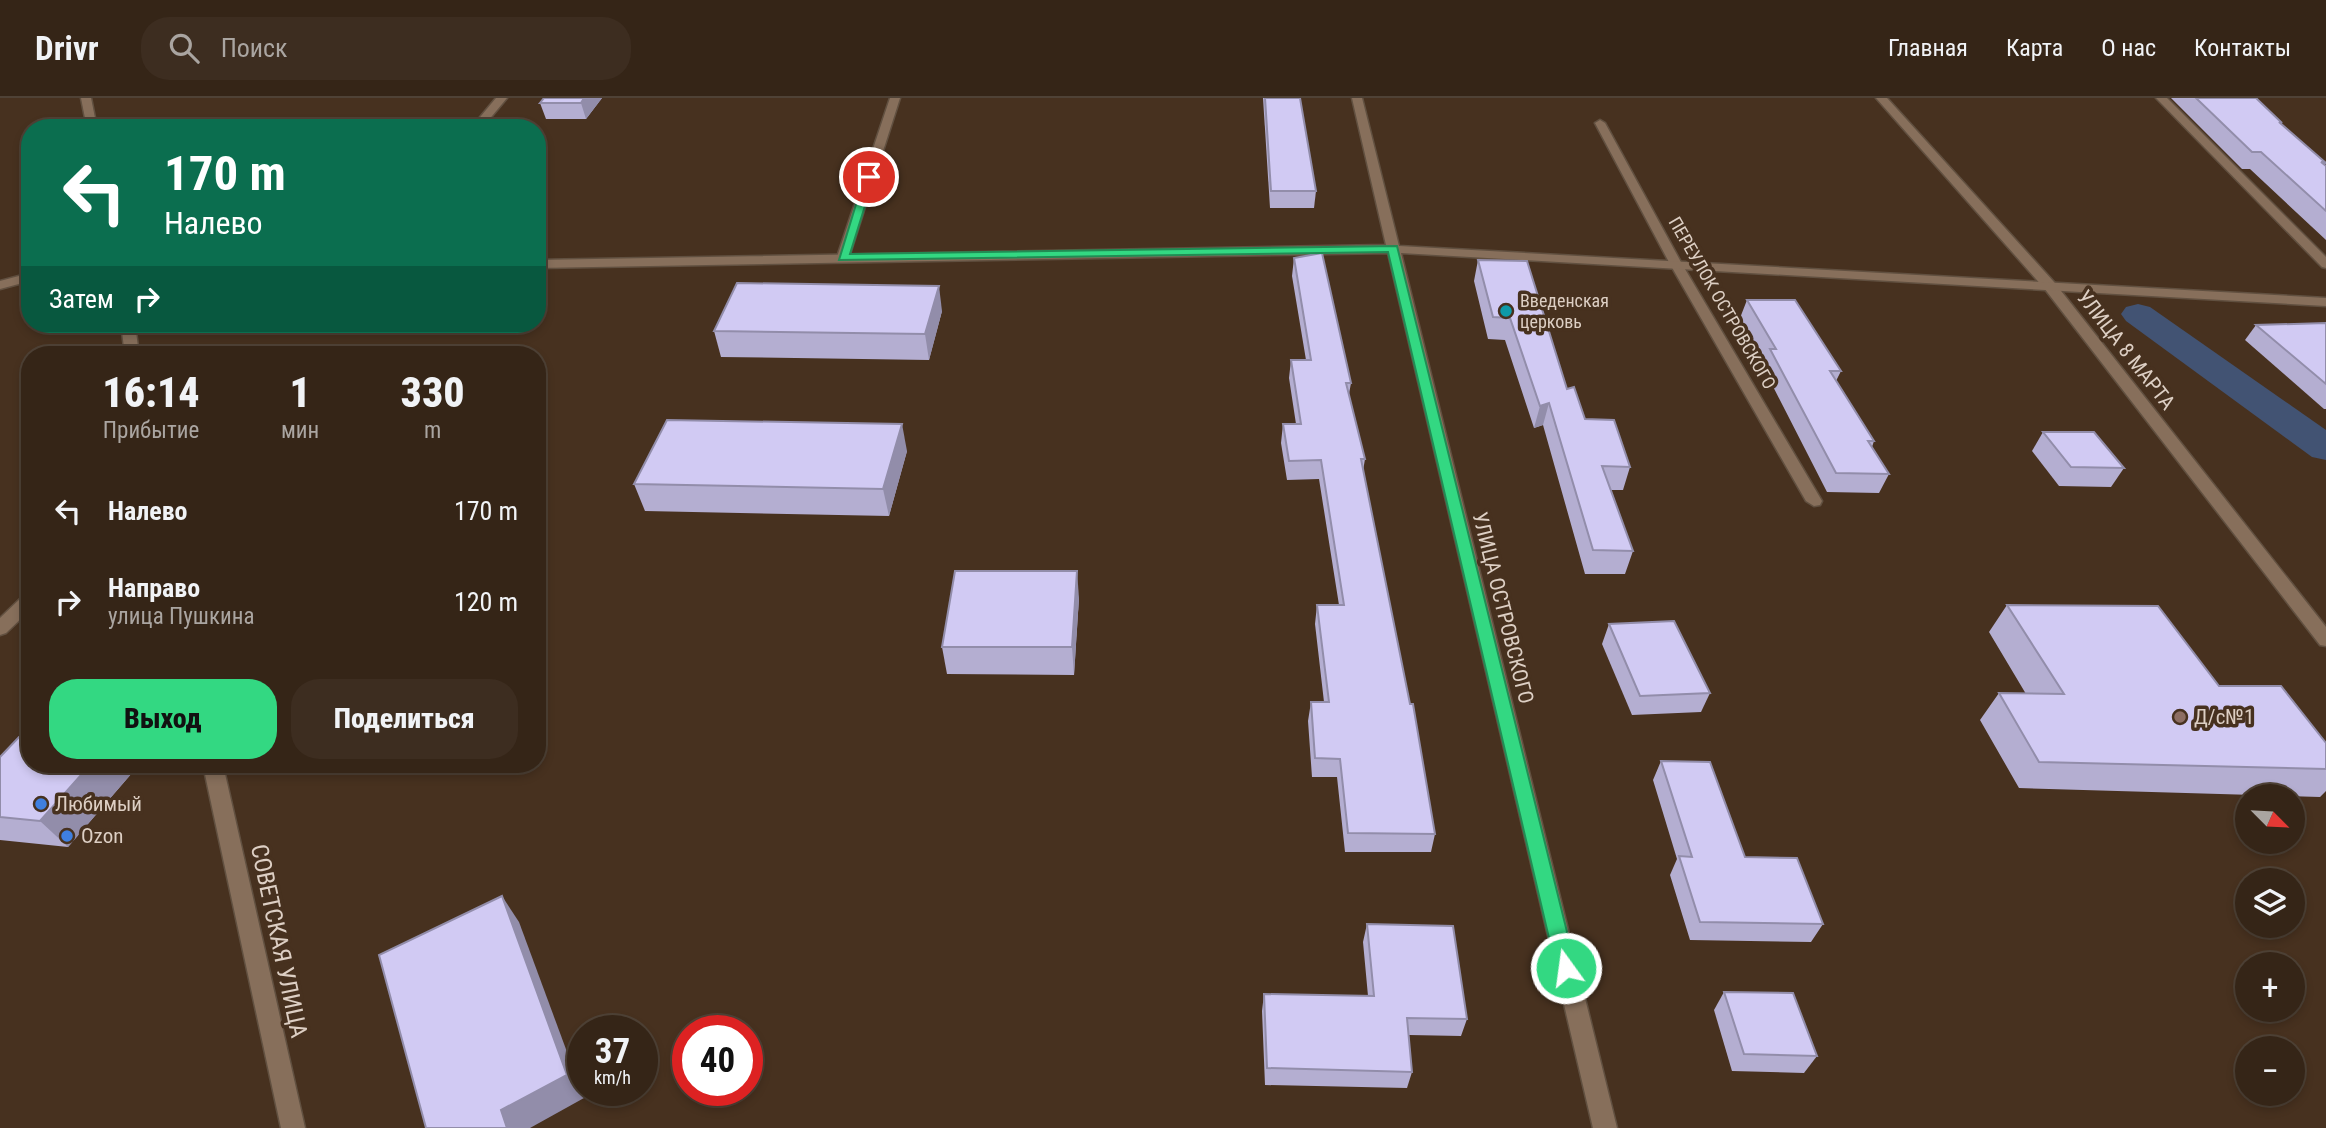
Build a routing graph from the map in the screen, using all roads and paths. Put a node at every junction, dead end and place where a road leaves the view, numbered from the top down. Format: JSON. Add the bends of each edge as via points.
{"nodes":[{"id":1,"x":86,"y":98,"type":"edge"},
{"id":2,"x":502,"y":98,"type":"edge"},
{"id":3,"x":895,"y":98,"type":"edge"},
{"id":4,"x":1357,"y":98,"type":"edge"},
{"id":5,"x":1881,"y":98,"type":"edge"},
{"id":6,"x":2161,"y":98,"type":"edge"},
{"id":7,"x":90,"y":119,"type":"edge"},
{"id":8,"x":484,"y":119,"type":"edge"},
{"id":9,"x":1600,"y":123,"type":"dead end"},
{"id":10,"x":1393,"y":249,"type":"junction"},
{"id":11,"x":843,"y":257,"type":"junction"},
{"id":12,"x":546,"y":264,"type":"edge"},
{"id":13,"x":1676,"y":264,"type":"junction"},
{"id":14,"x":2326,"y":264,"type":"edge"},
{"id":15,"x":21,"y":279,"type":"edge"},
{"id":16,"x":0,"y":285,"type":"edge"},
{"id":17,"x":2049,"y":285,"type":"junction"},
{"id":18,"x":2326,"y":302,"type":"edge"},
{"id":19,"x":1814,"y":500,"type":"dead end"},
{"id":20,"x":21,"y":608,"type":"edge"},
{"id":21,"x":0,"y":629,"type":"edge"},
{"id":22,"x":2326,"y":639,"type":"edge"},
{"id":23,"x":215,"y":773,"type":"edge"},
{"id":24,"x":293,"y":1128,"type":"edge"},
{"id":25,"x":1605,"y":1128,"type":"edge"}],
"edges":[{"from":1,"to":7,"type":"street"},
{"from":2,"to":8,"type":"street"},
{"from":3,"to":11,"type":"street"},
{"from":4,"to":10,"type":"street","name":"УЛИЦА ОСТРОВСКОГО"},
{"from":5,"to":17,"type":"street","name":"УЛИЦА 8 МАРТА"},
{"from":6,"to":14,"type":"street"},
{"from":9,"to":13,"type":"street","name":"ПЕРЕУЛОК ОСТРОВСКОГО"},
{"from":10,"to":11,"type":"street"},
{"from":10,"to":13,"type":"street"},
{"from":10,"to":25,"type":"street","name":"УЛИЦА ОСТРОВСКОГО"},
{"from":11,"to":12,"type":"street"},
{"from":13,"to":17,"type":"street"},
{"from":13,"to":19,"type":"street","name":"ПЕРЕУЛОК ОСТРОВСКОГО"},
{"from":15,"to":16,"type":"street"},
{"from":17,"to":18,"type":"street"},
{"from":17,"to":22,"type":"street","name":"УЛИЦА 8 МАРТА"},
{"from":20,"to":21,"type":"street"},
{"from":23,"to":24,"type":"street","name":"СОВЕТСКАЯ УЛИЦА"}]}
